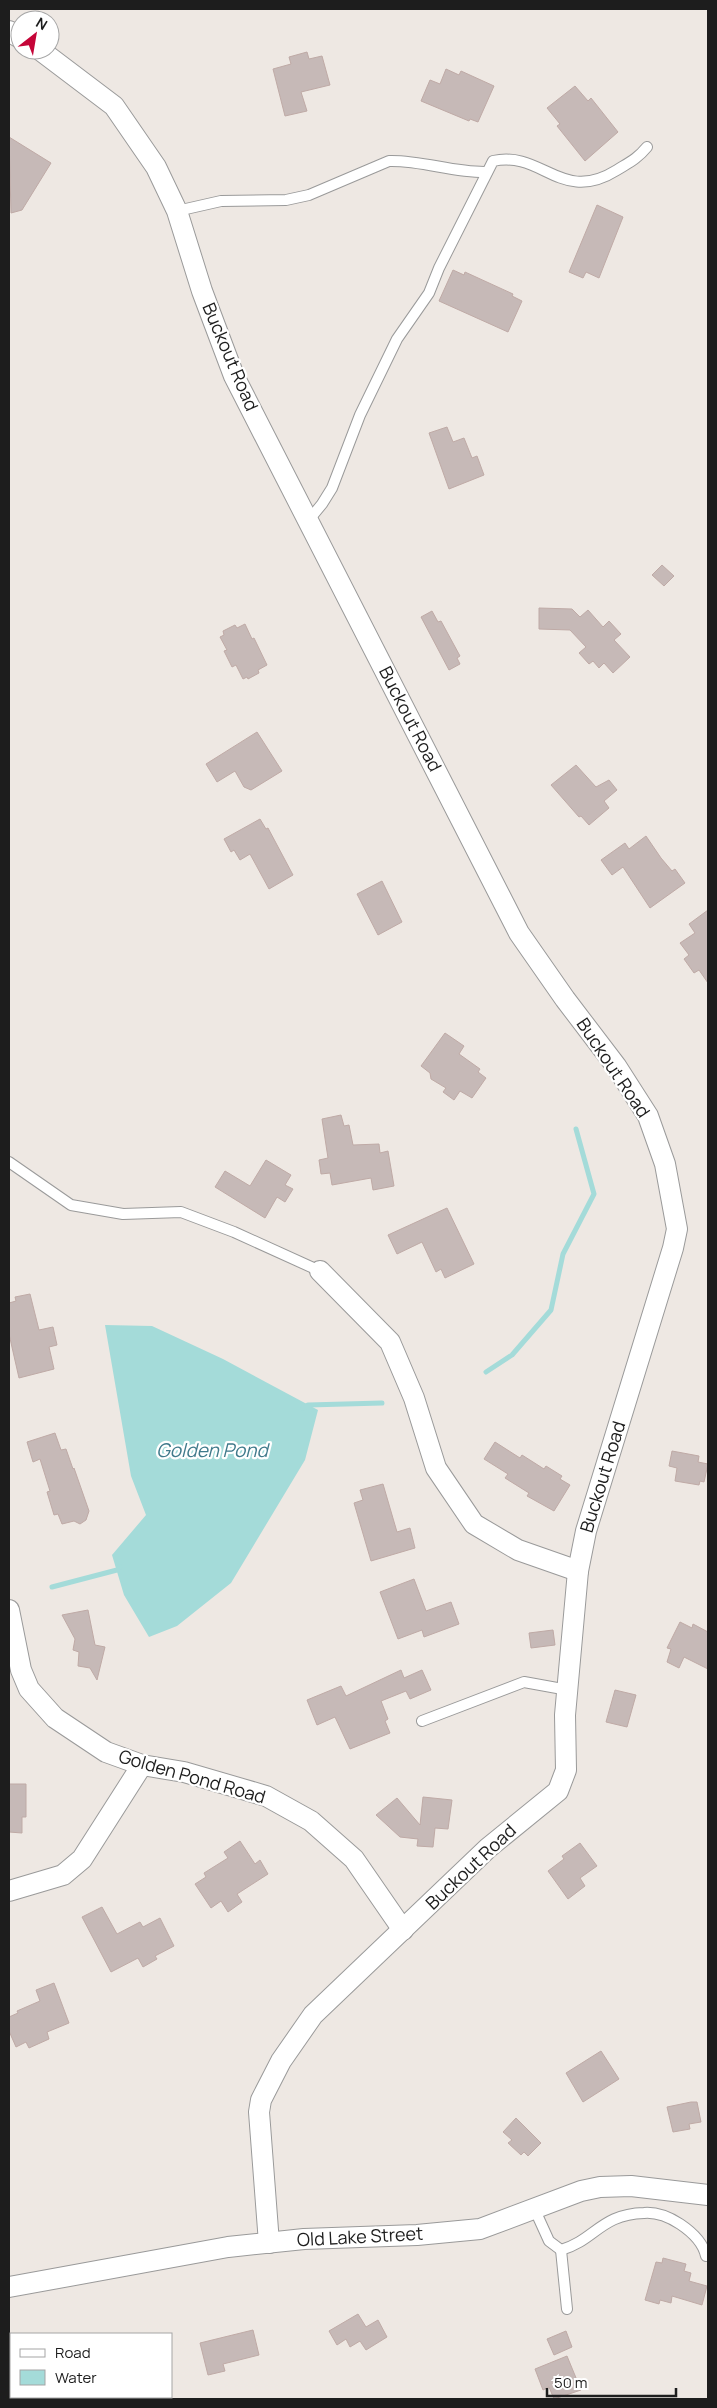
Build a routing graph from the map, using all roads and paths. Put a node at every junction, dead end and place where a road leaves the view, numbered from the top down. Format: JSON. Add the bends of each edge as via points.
{"nodes":[{"id":1,"x":53,"y":60,"type":"edge"},
{"id":2,"x":648,"y":147,"type":"dead end"},
{"id":3,"x":487,"y":172,"type":"junction"},
{"id":4,"x":177,"y":211,"type":"junction"},
{"id":5,"x":308,"y":521,"type":"junction"},
{"id":6,"x":9,"y":1162,"type":"edge"},
{"id":7,"x":320,"y":1271,"type":"joint"},
{"id":8,"x":578,"y":1570,"type":"junction"},
{"id":9,"x":9,"y":1610,"type":"edge"},
{"id":10,"x":568,"y":1690,"type":"junction"},
{"id":11,"x":422,"y":1721,"type":"dead end"},
{"id":12,"x":142,"y":1765,"type":"junction"},
{"id":13,"x":9,"y":1891,"type":"edge"},
{"id":14,"x":403,"y":1930,"type":"junction"},
{"id":15,"x":708,"y":2195,"type":"edge"},
{"id":16,"x":534,"y":2208,"type":"junction"},
{"id":17,"x":269,"y":2243,"type":"junction"},
{"id":18,"x":561,"y":2250,"type":"junction"},
{"id":19,"x":706,"y":2256,"type":"dead end"},
{"id":20,"x":9,"y":2288,"type":"edge"},
{"id":21,"x":567,"y":2308,"type":"dead end"}],
"edges":[{"from":1,"to":4,"type":"street","name":"Buckout Road","via":[[114,106],[156,167]]},
{"from":2,"to":3,"type":"lane","via":[[638,159],[590,182],[574,182],[504,158],[492,161]]},
{"from":3,"to":4,"type":"lane","via":[[465,172],[403,160],[389,161],[309,195],[286,200],[221,201]]},
{"from":3,"to":5,"type":"lane","via":[[429,293],[397,339],[360,415],[332,488]]},
{"from":4,"to":5,"type":"street","name":"Buckout Road","via":[[234,376]]},
{"from":5,"to":8,"type":"street","name":"Buckout Road","via":[[519,933],[616,1066],[648,1116],[665,1164],[677,1229],[674,1248],[586,1532]]},
{"from":6,"to":7,"type":"lane","via":[[70,1205],[123,1214],[181,1212]]},
{"from":7,"to":8,"type":"street","via":[[390,1342],[414,1398],[436,1468],[474,1524],[518,1550]]},
{"from":8,"to":10,"type":"street","name":"Buckout Road"},
{"from":9,"to":12,"type":"street","name":"Golden Pond Road","via":[[21,1670],[29,1688],[55,1718],[106,1752]]},
{"from":10,"to":11,"type":"lane","via":[[524,1682]]},
{"from":10,"to":14,"type":"street","name":"Buckout Road","via":[[566,1770],[558,1790],[488,1848]]},
{"from":12,"to":13,"type":"street","via":[[82,1859],[63,1875]]},
{"from":12,"to":14,"type":"street","name":"Golden Pond Road","via":[[184,1772],[266,1796],[311,1821],[354,1859]]},
{"from":14,"to":17,"type":"street","name":"Buckout Road","via":[[313,2015],[281,2061],[261,2100],[259,2112]]},
{"from":15,"to":16,"type":"street","name":"Old Lake Street","via":[[631,2186],[600,2187]]},
{"from":16,"to":17,"type":"street","name":"Old Lake Street","via":[[480,2228],[417,2235]]},
{"from":16,"to":18,"type":"lane","via":[[549,2241]]},
{"from":17,"to":20,"type":"street","name":"Old Lake Street","via":[[228,2247]]},
{"from":18,"to":19,"type":"lane","via":[[571,2247],[616,2216],[651,2212],[676,2221],[690,2231],[704,2248]]},
{"from":18,"to":21,"type":"lane"}]}
